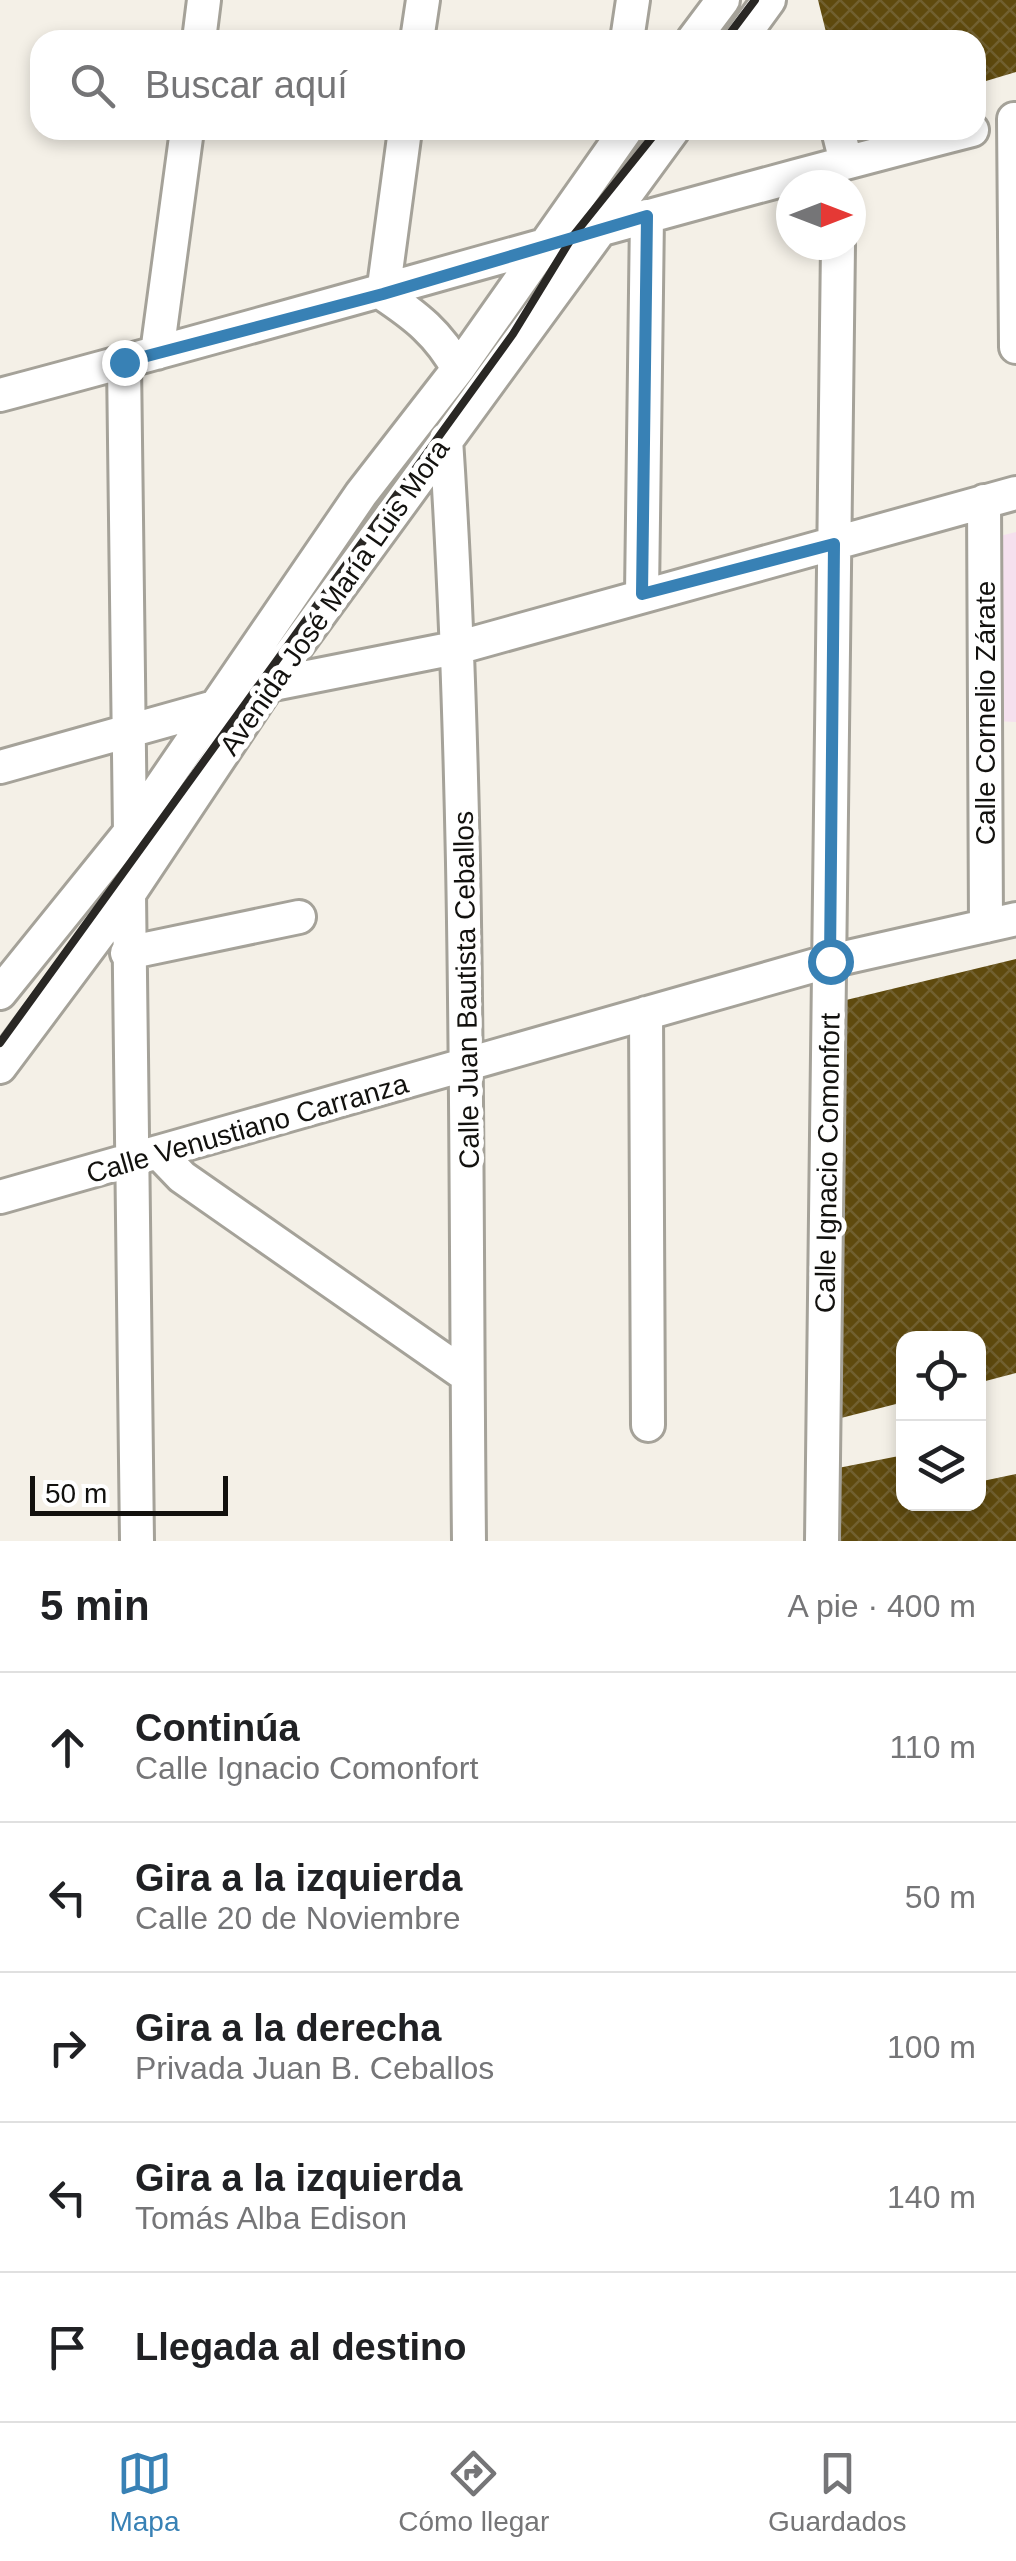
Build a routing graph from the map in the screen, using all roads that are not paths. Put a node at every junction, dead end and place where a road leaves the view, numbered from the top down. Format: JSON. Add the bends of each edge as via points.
{"nodes":[{"id":1,"x":204,"y":0,"type":"edge"},
{"id":2,"x":422,"y":0,"type":"edge"},
{"id":3,"x":633,"y":0,"type":"edge"},
{"id":4,"x":723,"y":0,"type":"edge"},
{"id":5,"x":769,"y":0,"type":"edge"},
{"id":6,"x":200,"y":30,"type":"edge"},
{"id":7,"x":418,"y":30,"type":"edge"},
{"id":8,"x":628,"y":30,"type":"edge"},
{"id":9,"x":701,"y":30,"type":"edge"},
{"id":10,"x":747,"y":30,"type":"edge"},
{"id":11,"x":1015,"y":119,"type":"edge"},
{"id":12,"x":986,"y":127,"type":"edge"},
{"id":13,"x":186,"y":140,"type":"edge"},
{"id":14,"x":404,"y":140,"type":"edge"},
{"id":15,"x":615,"y":140,"type":"edge"},
{"id":16,"x":617,"y":140,"type":"edge"},
{"id":17,"x":666,"y":140,"type":"edge"},
{"id":18,"x":839,"y":140,"type":"edge"},
{"id":19,"x":941,"y":140,"type":"edge"},
{"id":20,"x":841,"y":170,"type":"edge"},
{"id":21,"x":776,"y":185,"type":"edge"},
{"id":22,"x":647,"y":216,"type":"junction"},
{"id":23,"x":602,"y":227,"type":"junction"},
{"id":24,"x":548,"y":242,"type":"junction"},
{"id":25,"x":838,"y":260,"type":"edge"},
{"id":26,"x":383,"y":294,"type":"junction"},
{"id":27,"x":1016,"y":348,"type":"edge"},
{"id":28,"x":157,"y":353,"type":"junction"},
{"id":29,"x":124,"y":362,"type":"junction"},
{"id":30,"x":458,"y":369,"type":"junction"},
{"id":31,"x":0,"y":395,"type":"edge"},
{"id":32,"x":446,"y":439,"type":"junction"},
{"id":33,"x":1000,"y":497,"type":"edge"},
{"id":34,"x":834,"y":544,"type":"junction"},
{"id":35,"x":642,"y":594,"type":"junction"},
{"id":36,"x":460,"y":648,"type":"junction"},
{"id":37,"x":268,"y":685,"type":"junction"},
{"id":38,"x":212,"y":708,"type":"junction"},
{"id":39,"x":127,"y":730,"type":"junction"},
{"id":40,"x":0,"y":766,"type":"edge"},
{"id":41,"x":130,"y":832,"type":"junction"},
{"id":42,"x":129,"y":894,"type":"junction"},
{"id":43,"x":299,"y":917,"type":"dead end"},
{"id":44,"x":1001,"y":922,"type":"edge"},
{"id":45,"x":127,"y":953,"type":"junction"},
{"id":46,"x":830,"y":961,"type":"junction"},
{"id":47,"x":0,"y":993,"type":"edge"},
{"id":48,"x":646,"y":1013,"type":"junction"},
{"id":49,"x":469,"y":1065,"type":"junction"},
{"id":50,"x":0,"y":1066,"type":"edge"},
{"id":51,"x":146,"y":1157,"type":"junction"},
{"id":52,"x":0,"y":1198,"type":"edge"},
{"id":53,"x":468,"y":1376,"type":"junction"},
{"id":54,"x":648,"y":1425,"type":"dead end"},
{"id":55,"x":137,"y":1541,"type":"edge"},
{"id":56,"x":469,"y":1541,"type":"edge"},
{"id":57,"x":822,"y":1541,"type":"edge"}],
"edges":[{"from":1,"to":6,"type":"street"},
{"from":2,"to":7,"type":"street"},
{"from":3,"to":8,"type":"street"},
{"from":4,"to":9,"type":"street"},
{"from":5,"to":10,"type":"street"},
{"from":11,"to":12,"type":"street"},
{"from":11,"to":27,"type":"street"},
{"from":13,"to":28,"type":"street"},
{"from":14,"to":26,"type":"street"},
{"from":15,"to":24,"type":"street","name":"Avenida José María Luis Mora"},
{"from":16,"to":23,"type":"street"},
{"from":17,"to":23,"type":"street","name":"Avenida José María Luis Mora"},
{"from":18,"to":20,"type":"street"},
{"from":19,"to":20,"type":"street"},
{"from":21,"to":22,"type":"street"},
{"from":22,"to":23,"type":"street"},
{"from":22,"to":35,"type":"street"},
{"from":23,"to":24,"type":"street"},
{"from":23,"to":32,"type":"street","name":"Avenida José María Luis Mora"},
{"from":24,"to":26,"type":"street"},
{"from":24,"to":30,"type":"street","name":"Avenida José María Luis Mora"},
{"from":25,"to":34,"type":"street","name":"Calle Ignacio Comonfort"},
{"from":26,"to":28,"type":"street"},
{"from":26,"to":30,"type":"street","via":[[423,320]]},
{"from":28,"to":29,"type":"street"},
{"from":29,"to":31,"type":"street"},
{"from":29,"to":39,"type":"street"},
{"from":30,"to":38,"type":"street","name":"Avenida José María Luis Mora","via":[[361,494]]},
{"from":32,"to":36,"type":"street","name":"Calle Juan Bautista Ceballos"},
{"from":32,"to":37,"type":"street","name":"Avenida José María Luis Mora"},
{"from":33,"to":34,"type":"street"},
{"from":33,"to":44,"type":"street","name":"Calle Cornelio Zárate"},
{"from":34,"to":35,"type":"street"},
{"from":34,"to":46,"type":"street","name":"Calle Ignacio Comonfort"},
{"from":35,"to":36,"type":"street"},
{"from":36,"to":37,"type":"street"},
{"from":36,"to":49,"type":"street","name":"Calle Juan Bautista Ceballos"},
{"from":37,"to":42,"type":"street","name":"Avenida José María Luis Mora"},
{"from":38,"to":39,"type":"street"},
{"from":38,"to":41,"type":"street","name":"Avenida José María Luis Mora"},
{"from":39,"to":40,"type":"street"},
{"from":39,"to":41,"type":"street"},
{"from":41,"to":47,"type":"street","name":"Avenida José María Luis Mora"},
{"from":42,"to":45,"type":"street"},
{"from":42,"to":50,"type":"street","name":"Avenida José María Luis Mora"},
{"from":43,"to":45,"type":"street"},
{"from":44,"to":46,"type":"street","name":"Calle Venustiano Carranza"},
{"from":45,"to":51,"type":"street"},
{"from":46,"to":48,"type":"street","name":"Calle Venustiano Carranza"},
{"from":46,"to":57,"type":"street","name":"Calle Ignacio Comonfort"},
{"from":48,"to":49,"type":"street","name":"Calle Venustiano Carranza"},
{"from":48,"to":54,"type":"street"},
{"from":49,"to":51,"type":"street","name":"Calle Venustiano Carranza"},
{"from":49,"to":53,"type":"street","name":"Calle Juan Bautista Ceballos"},
{"from":51,"to":52,"type":"street","name":"Calle Venustiano Carranza"},
{"from":51,"to":53,"type":"street"},
{"from":51,"to":55,"type":"street"},
{"from":53,"to":56,"type":"street","name":"Calle Juan Bautista Ceballos"}]}
